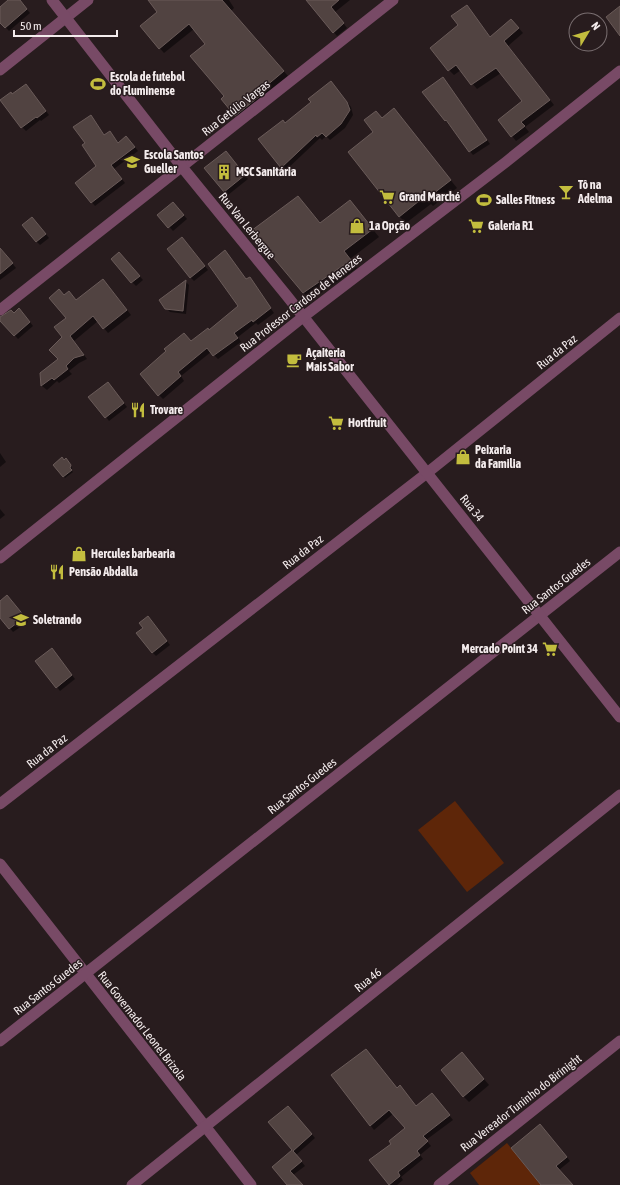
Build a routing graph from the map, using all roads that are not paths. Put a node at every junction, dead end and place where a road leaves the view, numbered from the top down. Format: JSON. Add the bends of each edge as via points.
{"nodes":[{"id":1,"x":52,"y":0,"type":"edge"},
{"id":2,"x":88,"y":0,"type":"edge"},
{"id":3,"x":393,"y":0,"type":"edge"},
{"id":4,"x":66,"y":18,"type":"junction"},
{"id":5,"x":0,"y":70,"type":"edge"},
{"id":6,"x":620,"y":71,"type":"edge"},
{"id":7,"x":182,"y":167,"type":"junction"},
{"id":8,"x":0,"y":310,"type":"edge"},
{"id":9,"x":303,"y":317,"type":"junction"},
{"id":10,"x":620,"y":318,"type":"edge"},
{"id":11,"x":427,"y":473,"type":"junction"},
{"id":12,"x":620,"y":552,"type":"edge"},
{"id":13,"x":0,"y":558,"type":"edge"},
{"id":14,"x":541,"y":614,"type":"junction"},
{"id":15,"x":620,"y":717,"type":"edge"},
{"id":16,"x":620,"y":795,"type":"edge"},
{"id":17,"x":0,"y":804,"type":"edge"},
{"id":18,"x":0,"y":864,"type":"edge"},
{"id":19,"x":85,"y":974,"type":"junction"},
{"id":20,"x":0,"y":1041,"type":"edge"},
{"id":21,"x":620,"y":1041,"type":"edge"},
{"id":22,"x":205,"y":1127,"type":"junction"},
{"id":23,"x":132,"y":1185,"type":"edge"},
{"id":24,"x":251,"y":1185,"type":"edge"},
{"id":25,"x":439,"y":1185,"type":"edge"}],
"edges":[{"from":1,"to":4,"type":"street","name":"Rua Van Lerbergue"},
{"from":2,"to":4,"type":"street"},
{"from":3,"to":7,"type":"street","name":"Rua Getúlio Vargas"},
{"from":4,"to":5,"type":"street"},
{"from":4,"to":7,"type":"street","name":"Rua Van Lerbergue"},
{"from":6,"to":9,"type":"street","name":"Rua Professor Cardoso de Menezes","via":[[506,162]]},
{"from":7,"to":8,"type":"street","name":"Rua Getúlio Vargas"},
{"from":7,"to":9,"type":"street","name":"Rua Van Lerbergue"},
{"from":9,"to":11,"type":"street","name":"Rua 34"},
{"from":9,"to":13,"type":"street","name":"Rua Professor Cardoso de Menezes"},
{"from":10,"to":11,"type":"street","name":"Rua da Paz"},
{"from":11,"to":14,"type":"street","name":"Rua 34"},
{"from":11,"to":17,"type":"street","name":"Rua da Paz"},
{"from":12,"to":14,"type":"street","name":"Rua Santos Guedes"},
{"from":14,"to":15,"type":"street","name":"Rua 34"},
{"from":14,"to":19,"type":"street","name":"Rua Santos Guedes"},
{"from":16,"to":22,"type":"street","name":"Rua 46"},
{"from":18,"to":19,"type":"street","name":"Rua Governador Leonel Brizola"},
{"from":19,"to":20,"type":"street","name":"Rua Santos Guedes"},
{"from":19,"to":22,"type":"street","name":"Rua Governador Leonel Brizola"},
{"from":21,"to":25,"type":"street","name":"Rua Vereador Tuninho do Birinight"},
{"from":22,"to":23,"type":"street","name":"Rua 46"},
{"from":22,"to":24,"type":"street","name":"Rua Governador Leonel Brizola"}]}
